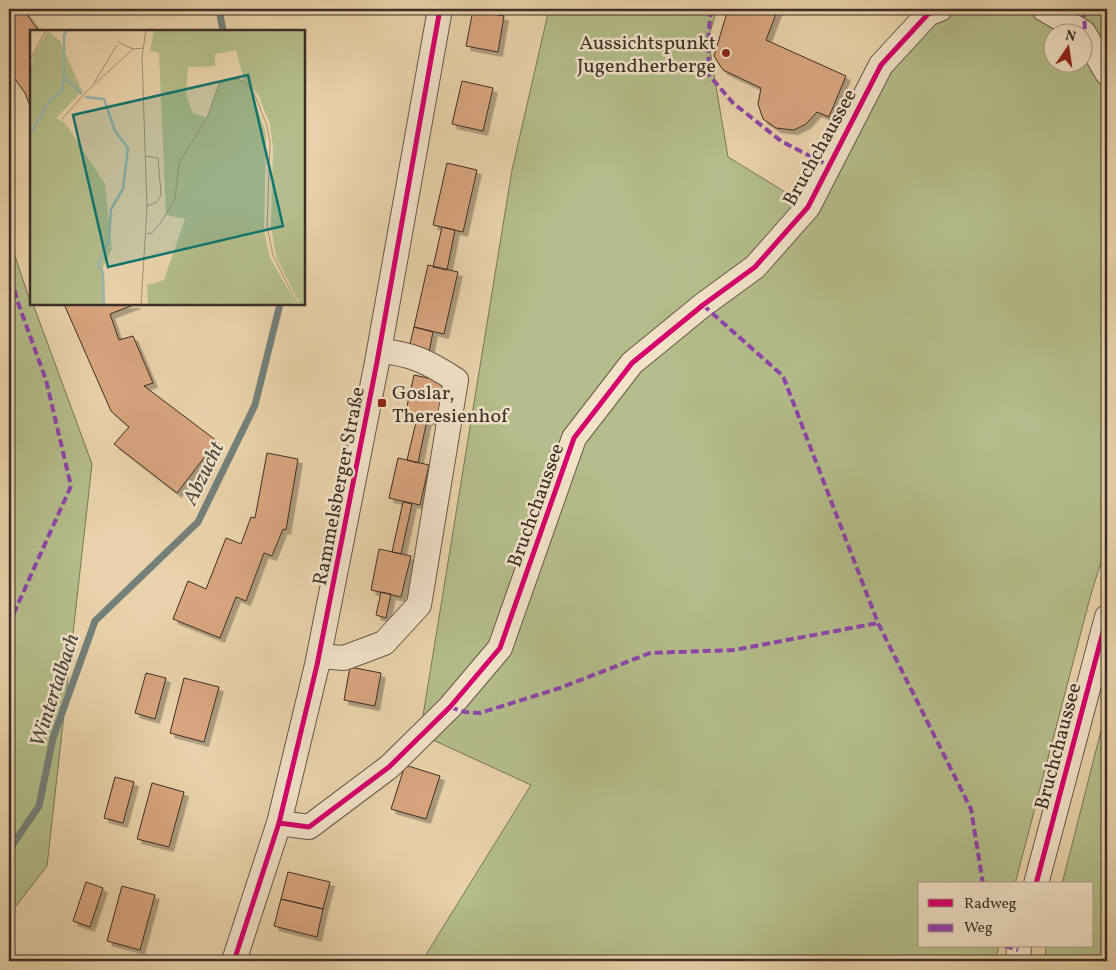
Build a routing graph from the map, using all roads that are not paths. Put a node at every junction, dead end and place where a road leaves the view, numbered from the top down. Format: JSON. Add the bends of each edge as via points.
{"nodes":[{"id":1,"x":440,"y":9,"type":"edge"},
{"id":2,"x":940,"y":9,"type":"edge"},
{"id":3,"x":1044,"y":9,"type":"edge"},
{"id":4,"x":1065,"y":22,"type":"edge"},
{"id":5,"x":1094,"y":51,"type":"edge"},
{"id":6,"x":1107,"y":73,"type":"edge"},
{"id":7,"x":379,"y":351,"type":"junction"},
{"id":8,"x":1107,"y":617,"type":"edge"},
{"id":9,"x":319,"y":656,"type":"junction"},
{"id":10,"x":279,"y":823,"type":"junction"},
{"id":11,"x":1037,"y":882,"type":"edge"},
{"id":12,"x":1019,"y":948,"type":"edge"},
{"id":13,"x":234,"y":961,"type":"edge"},
{"id":14,"x":1018,"y":961,"type":"edge"}],
"edges":[{"from":1,"to":7,"type":"street","name":"Rammelsberger Straße"},
{"from":2,"to":10,"type":"street","name":"Bruchchaussee","via":[[928,14],[881,65],[808,207],[755,267],[632,363],[574,438],[500,648],[450,707],[389,766],[309,827]]},
{"from":3,"to":4,"type":"street"},
{"from":5,"to":6,"type":"street"},
{"from":7,"to":9,"type":"street","name":"Rammelsberger Straße"},
{"from":7,"to":9,"type":"street","via":[[404,353],[435,366],[456,380],[419,605],[384,643],[344,658]]},
{"from":8,"to":11,"type":"street","name":"Bruchchaussee"},
{"from":9,"to":10,"type":"street","name":"Rammelsberger Straße"},
{"from":10,"to":13,"type":"street","name":"Rammelsberger Straße"},
{"from":12,"to":14,"type":"street"}]}
